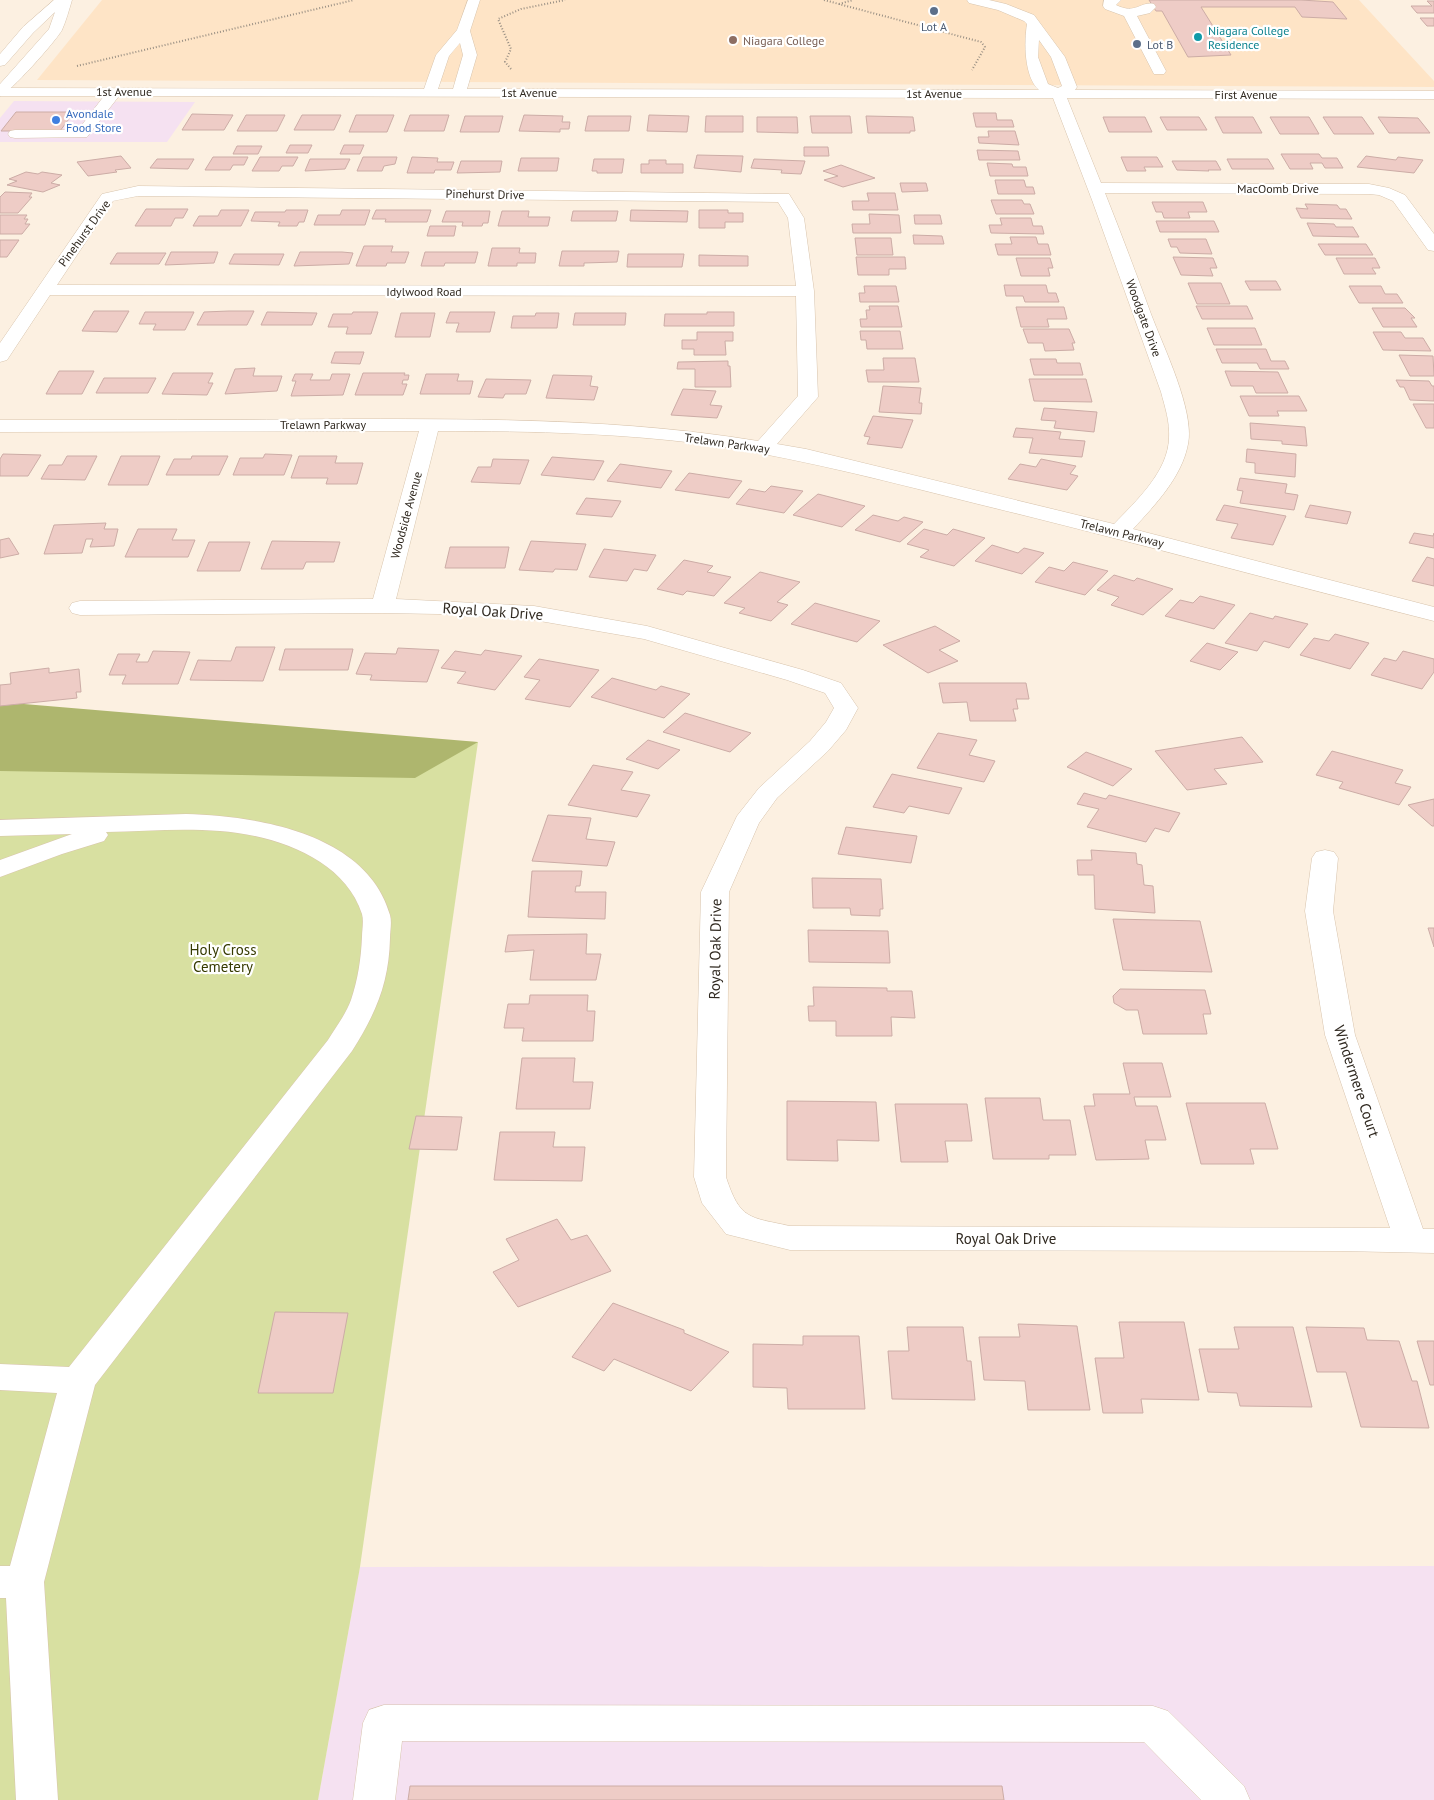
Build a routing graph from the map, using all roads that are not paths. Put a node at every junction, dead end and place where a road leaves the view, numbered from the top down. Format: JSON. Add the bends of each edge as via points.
{"nodes":[{"id":1,"x":61,"y":0,"type":"edge"},
{"id":2,"x":66,"y":0,"type":"edge"},
{"id":3,"x":474,"y":0,"type":"edge"},
{"id":4,"x":973,"y":0,"type":"edge"},
{"id":5,"x":1115,"y":0,"type":"edge"},
{"id":6,"x":1147,"y":3,"type":"edge"},
{"id":7,"x":1129,"y":13,"type":"junction"},
{"id":8,"x":1033,"y":25,"type":"junction"},
{"id":9,"x":463,"y":31,"type":"junction"},
{"id":10,"x":0,"y":62,"type":"edge"},
{"id":11,"x":1159,"y":71,"type":"dead end"},
{"id":12,"x":116,"y":91,"type":"junction"},
{"id":13,"x":0,"y":92,"type":"edge"},
{"id":14,"x":430,"y":92,"type":"junction"},
{"id":15,"x":459,"y":92,"type":"junction"},
{"id":16,"x":1058,"y":94,"type":"junction"},
{"id":17,"x":1434,"y":95,"type":"edge"},
{"id":18,"x":15,"y":134,"type":"dead end"},
{"id":19,"x":1095,"y":188,"type":"junction"},
{"id":20,"x":1434,"y":246,"type":"edge"},
{"id":21,"x":44,"y":290,"type":"junction"},
{"id":22,"x":805,"y":291,"type":"junction"},
{"id":23,"x":0,"y":356,"type":"edge"},
{"id":24,"x":430,"y":424,"type":"junction"},
{"id":25,"x":0,"y":426,"type":"edge"},
{"id":26,"x":764,"y":447,"type":"junction"},
{"id":27,"x":1118,"y":532,"type":"junction"},
{"id":28,"x":383,"y":606,"type":"junction"},
{"id":29,"x":80,"y":608,"type":"dead end"},
{"id":30,"x":1434,"y":614,"type":"edge"},
{"id":31,"x":168,"y":823,"type":"junction"},
{"id":32,"x":0,"y":828,"type":"edge"},
{"id":33,"x":1326,"y":858,"type":"dead end"},
{"id":34,"x":0,"y":869,"type":"edge"},
{"id":35,"x":1422,"y":1240,"type":"edge"},
{"id":36,"x":0,"y":1377,"type":"edge"},
{"id":37,"x":78,"y":1381,"type":"junction"},
{"id":38,"x":12,"y":1582,"type":"edge"},
{"id":39,"x":37,"y":1800,"type":"edge"},
{"id":40,"x":374,"y":1800,"type":"edge"},
{"id":41,"x":1229,"y":1800,"type":"edge"}],
"edges":[{"from":1,"to":10,"type":"street"},
{"from":2,"to":13,"type":"street","via":[[54,30]]},
{"from":3,"to":9,"type":"street"},
{"from":4,"to":8,"type":"street","via":[[1019,13]]},
{"from":5,"to":7,"type":"street","via":[[1109,6]]},
{"from":6,"to":7,"type":"street","via":[[1144,11]]},
{"from":7,"to":11,"type":"street"},
{"from":8,"to":16,"type":"street","via":[[1031,58],[1042,86]]},
{"from":8,"to":16,"type":"street","via":[[1058,57],[1070,86]]},
{"from":9,"to":14,"type":"street","via":[[443,55]]},
{"from":9,"to":15,"type":"street","via":[[470,55]]},
{"from":12,"to":13,"type":"street","name":"1st Avenue"},
{"from":12,"to":14,"type":"street","name":"1st Avenue"},
{"from":12,"to":18,"type":"street","via":[[82,134]]},
{"from":14,"to":15,"type":"street","name":"1st Avenue"},
{"from":15,"to":16,"type":"street","name":"1st Avenue"},
{"from":16,"to":17,"type":"street","name":"First Avenue"},
{"from":16,"to":19,"type":"street","name":"Woodgate Drive"},
{"from":19,"to":20,"type":"street","name":"MacOomb Drive","via":[[1376,190],[1399,198]]},
{"from":19,"to":27,"type":"street","name":"Woodgate Drive","via":[[1171,392],[1178,423],[1176,457]]},
{"from":21,"to":22,"type":"street","name":"Idylwood Road"},
{"from":21,"to":22,"type":"street","name":"Pinehurst Drive","via":[[108,197],[165,190],[783,197],[796,218]]},
{"from":21,"to":23,"type":"street","name":"Pinehurst Drive"},
{"from":22,"to":26,"type":"street","name":"Pinehurst Drive","via":[[808,397]]},
{"from":24,"to":25,"type":"street","name":"Trelawn Parkway"},
{"from":24,"to":26,"type":"street","name":"Trelawn Parkway","via":[[609,430]]},
{"from":24,"to":28,"type":"street","name":"Woodside Avenue"},
{"from":26,"to":27,"type":"street","name":"Trelawn Parkway"},
{"from":27,"to":30,"type":"street","name":"Trelawn Parkway"},
{"from":28,"to":29,"type":"street","name":"Royal Oak Drive"},
{"from":28,"to":35,"type":"street","name":"Royal Oak Drive","via":[[534,613],[601,623],[795,675],[833,688],[841,698],[846,708],[837,725],[768,793],[746,822],[715,892],[710,1176],[718,1202],[738,1226],[790,1238]]},
{"from":31,"to":32,"type":"street"},
{"from":31,"to":34,"type":"street","via":[[75,840]]},
{"from":31,"to":37,"type":"street","via":[[221,823],[270,831],[299,840],[336,860],[363,886],[374,906],[378,935],[375,964],[365,1000],[341,1044]]},
{"from":33,"to":35,"type":"street","name":"Windermere Court","via":[[1319,911],[1340,1035]]},
{"from":36,"to":37,"type":"street"},
{"from":37,"to":38,"type":"street"},
{"from":38,"to":39,"type":"street"},
{"from":40,"to":41,"type":"street","via":[[384,1723],[394,1723],[1153,1724]]}]}
